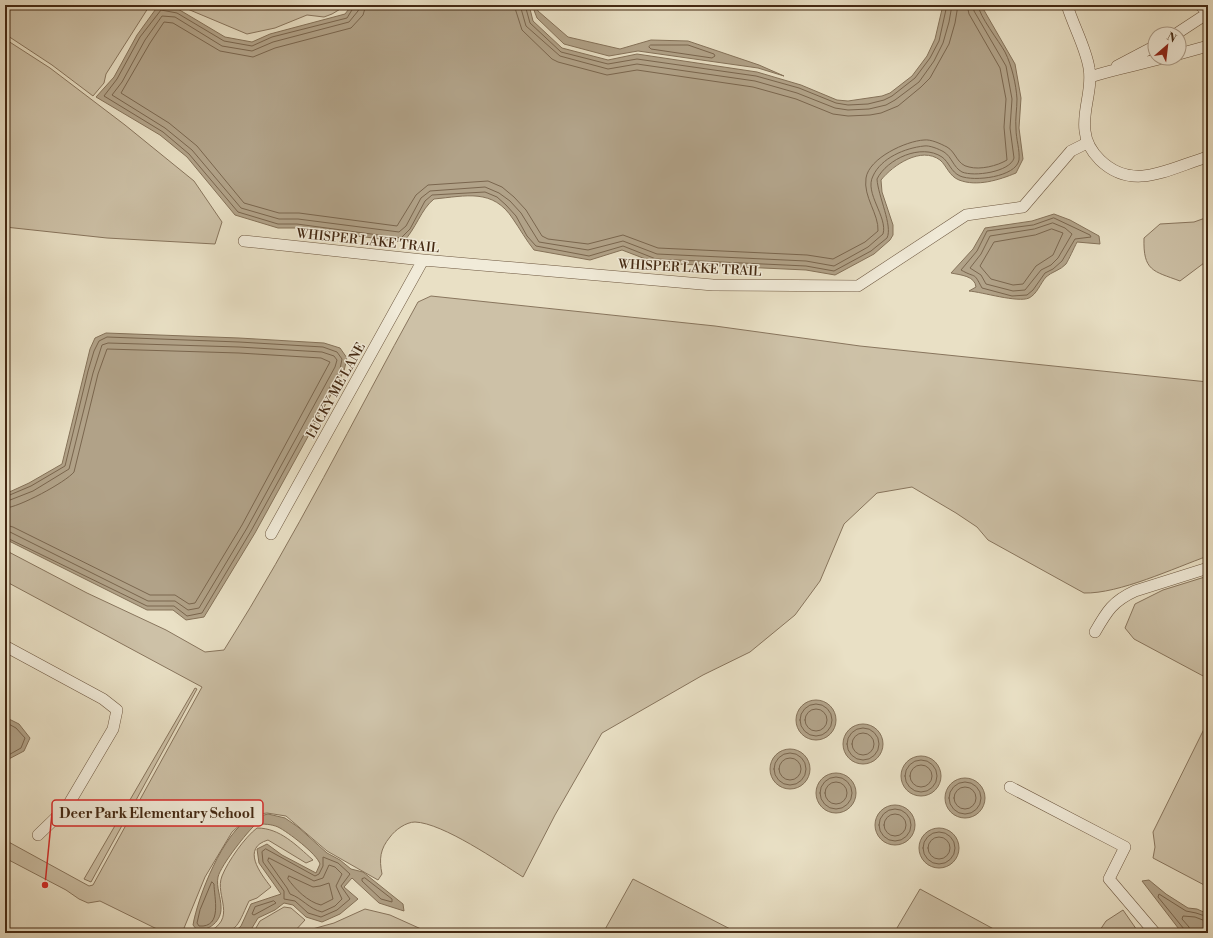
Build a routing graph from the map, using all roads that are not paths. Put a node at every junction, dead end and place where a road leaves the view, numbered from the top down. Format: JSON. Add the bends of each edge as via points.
{"nodes":[{"id":1,"x":1067,"y":5,"type":"edge"},
{"id":2,"x":1200,"y":5,"type":"edge"},
{"id":3,"x":1208,"y":13,"type":"edge"},
{"id":4,"x":1187,"y":27,"type":"edge"},
{"id":5,"x":1208,"y":46,"type":"edge"},
{"id":6,"x":1147,"y":50,"type":"edge"},
{"id":7,"x":1187,"y":52,"type":"edge"},
{"id":8,"x":1147,"y":62,"type":"edge"},
{"id":9,"x":1112,"y":70,"type":"junction"},
{"id":10,"x":1090,"y":77,"type":"junction"},
{"id":11,"x":1087,"y":143,"type":"junction"},
{"id":12,"x":1208,"y":157,"type":"edge"},
{"id":13,"x":244,"y":241,"type":"dead end"},
{"id":14,"x":423,"y":260,"type":"junction"},
{"id":15,"x":271,"y":534,"type":"dead end"},
{"id":16,"x":1208,"y":568,"type":"edge"},
{"id":17,"x":1095,"y":632,"type":"dead end"},
{"id":18,"x":5,"y":646,"type":"edge"},
{"id":19,"x":1010,"y":787,"type":"dead end"},
{"id":20,"x":38,"y":835,"type":"dead end"},
{"id":21,"x":1155,"y":933,"type":"edge"}],
"edges":[{"from":1,"to":10,"type":"street","via":[[1083,47]]},
{"from":2,"to":3,"type":"street"},
{"from":3,"to":4,"type":"street"},
{"from":5,"to":7,"type":"street"},
{"from":6,"to":9,"type":"street"},
{"from":8,"to":9,"type":"street"},
{"from":9,"to":10,"type":"street"},
{"from":10,"to":11,"type":"street","via":[[1090,91],[1084,115]]},
{"from":11,"to":12,"type":"street","via":[[1108,168],[1123,175],[1154,176]]},
{"from":11,"to":14,"type":"street","name":"WHISPER LAKE TRAIL","via":[[1071,151],[1023,207],[966,215],[858,286],[713,285]]},
{"from":13,"to":14,"type":"street","name":"WHISPER LAKE TRAIL"},
{"from":14,"to":15,"type":"street","name":"LUCKY ME LANE"},
{"from":16,"to":17,"type":"street","via":[[1124,596],[1114,602]]},
{"from":18,"to":20,"type":"street","via":[[117,710],[113,729],[67,807]]},
{"from":19,"to":21,"type":"street","via":[[1125,847],[1109,879]]}]}
